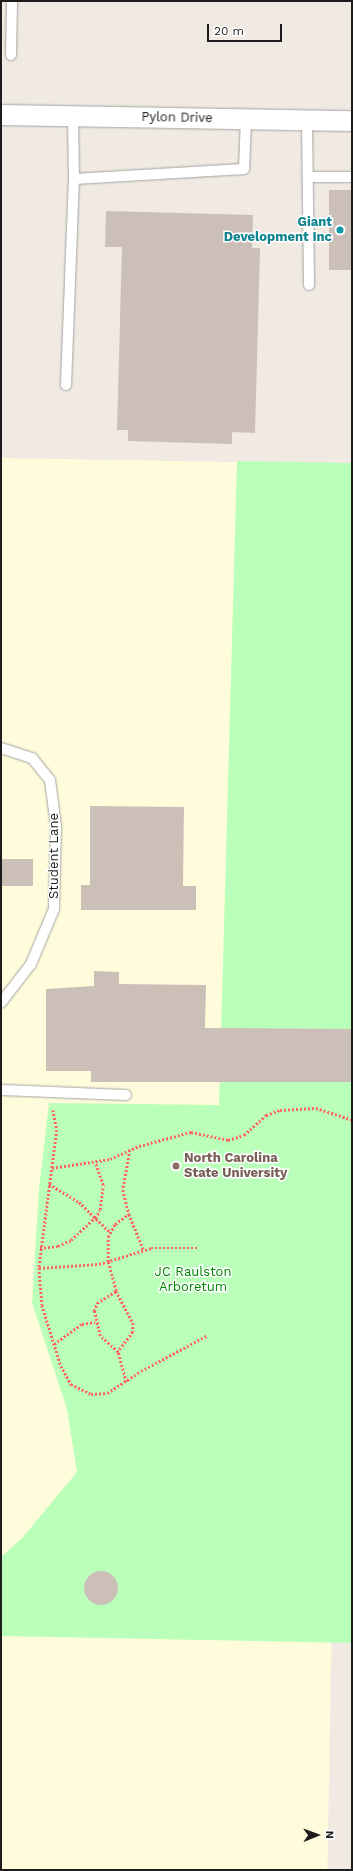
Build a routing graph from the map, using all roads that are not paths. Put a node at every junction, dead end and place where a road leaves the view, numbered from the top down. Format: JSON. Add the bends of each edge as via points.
{"nodes":[{"id":1,"x":12,"y":1,"type":"edge"},
{"id":2,"x":11,"y":55,"type":"dead end"},
{"id":3,"x":1,"y":115,"type":"edge"},
{"id":4,"x":73,"y":116,"type":"junction"},
{"id":5,"x":246,"y":120,"type":"junction"},
{"id":6,"x":307,"y":120,"type":"junction"},
{"id":7,"x":352,"y":121,"type":"edge"},
{"id":8,"x":308,"y":177,"type":"junction"},
{"id":9,"x":352,"y":177,"type":"edge"},
{"id":10,"x":74,"y":179,"type":"junction"},
{"id":11,"x":309,"y":285,"type":"dead end"},
{"id":12,"x":66,"y":385,"type":"dead end"},
{"id":13,"x":1,"y":748,"type":"edge"},
{"id":14,"x":1,"y":1003,"type":"edge"},
{"id":15,"x":1,"y":1090,"type":"edge"},
{"id":16,"x":126,"y":1095,"type":"dead end"}],
"edges":[{"from":1,"to":2,"type":"lane"},
{"from":3,"to":4,"type":"street","name":"Pylon Drive"},
{"from":4,"to":5,"type":"street","name":"Pylon Drive"},
{"from":4,"to":10,"type":"lane"},
{"from":5,"to":6,"type":"street","name":"Pylon Drive"},
{"from":5,"to":10,"type":"lane","via":[[244,168]]},
{"from":6,"to":7,"type":"street","name":"Pylon Drive"},
{"from":6,"to":8,"type":"lane"},
{"from":8,"to":9,"type":"lane"},
{"from":8,"to":11,"type":"lane"},
{"from":10,"to":12,"type":"lane"},
{"from":13,"to":14,"type":"lane","name":"Student Lane","via":[[32,758],[50,780],[56,826],[54,909],[31,964]]},
{"from":15,"to":16,"type":"lane"}]}
